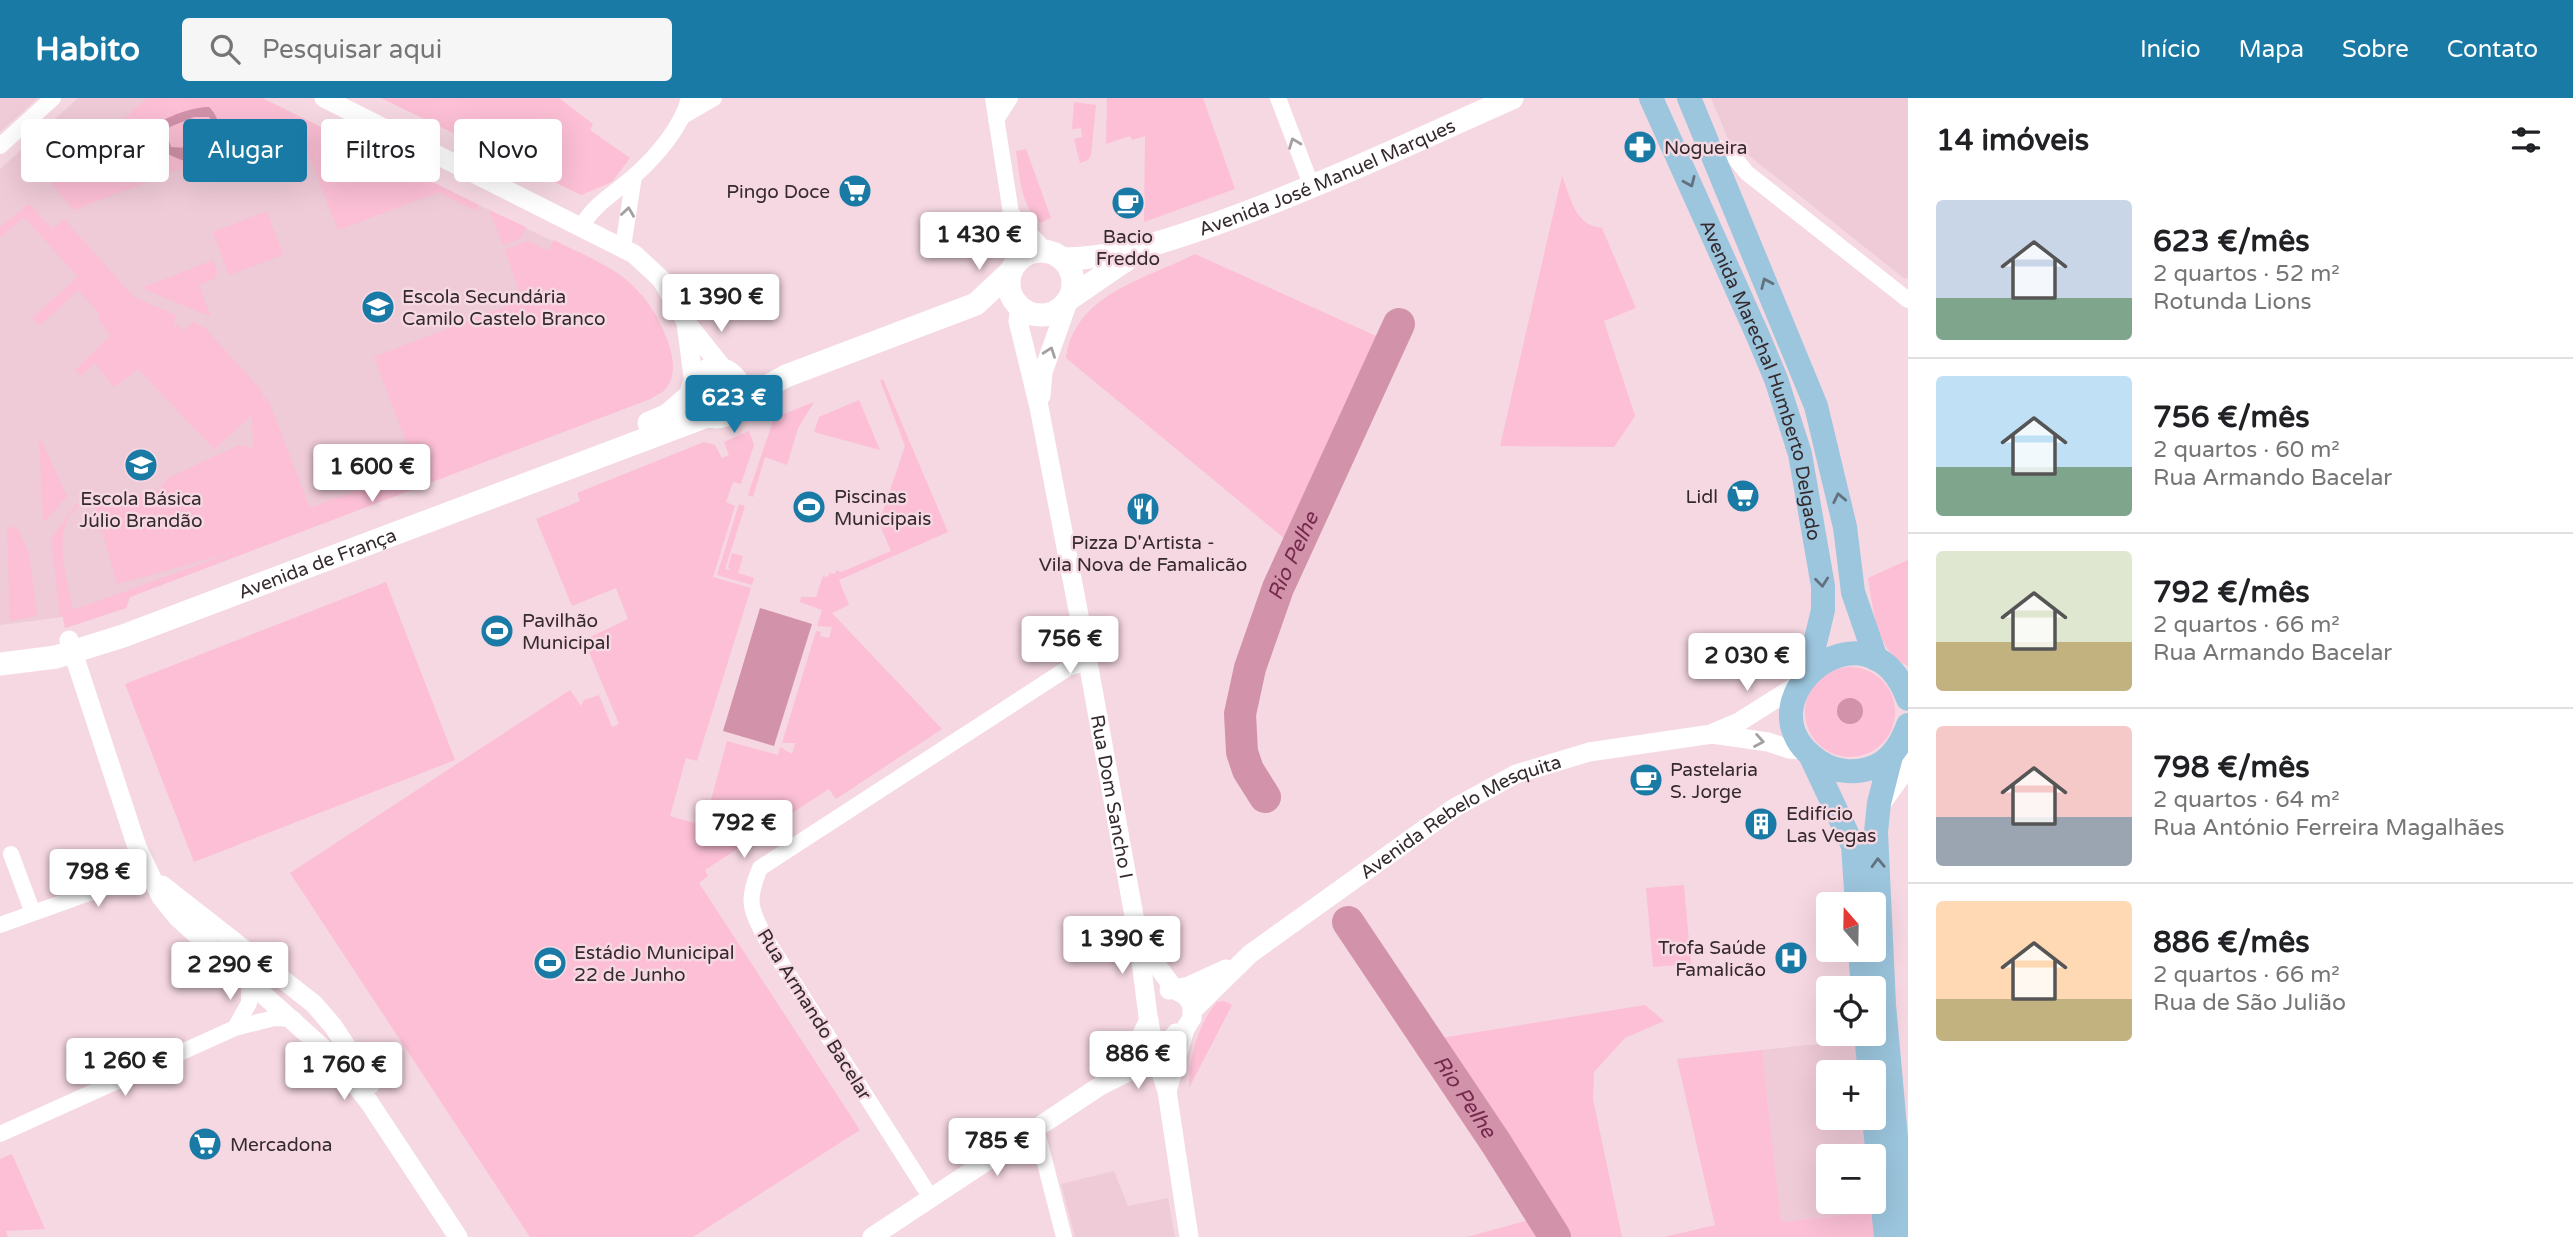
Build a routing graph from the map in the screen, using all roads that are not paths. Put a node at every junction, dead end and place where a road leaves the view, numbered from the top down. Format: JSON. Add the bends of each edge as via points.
{"nodes":[{"id":1,"x":53,"y":98,"type":"edge"},
{"id":2,"x":324,"y":98,"type":"edge"},
{"id":3,"x":689,"y":98,"type":"edge"},
{"id":4,"x":714,"y":98,"type":"edge"},
{"id":5,"x":993,"y":98,"type":"edge"},
{"id":6,"x":1010,"y":98,"type":"edge"},
{"id":7,"x":1278,"y":98,"type":"edge"},
{"id":8,"x":1512,"y":98,"type":"edge"},
{"id":9,"x":1651,"y":98,"type":"edge"},
{"id":10,"x":1689,"y":98,"type":"edge"},
{"id":11,"x":683,"y":116,"type":"junction"},
{"id":12,"x":996,"y":120,"type":"junction"},
{"id":13,"x":1707,"y":142,"type":"junction"},
{"id":14,"x":0,"y":146,"type":"edge"},
{"id":15,"x":634,"y":176,"type":"junction"},
{"id":16,"x":1312,"y":187,"type":"junction"},
{"id":17,"x":1011,"y":213,"type":"junction"},
{"id":18,"x":582,"y":226,"type":"junction"},
{"id":19,"x":623,"y":247,"type":"junction"},
{"id":20,"x":1140,"y":250,"type":"junction"},
{"id":21,"x":1055,"y":255,"type":"junction"},
{"id":22,"x":1013,"y":268,"type":"junction"},
{"id":23,"x":1069,"y":299,"type":"junction"},
{"id":24,"x":1908,"y":300,"type":"edge"},
{"id":25,"x":976,"y":304,"type":"junction"},
{"id":26,"x":1020,"y":307,"type":"junction"},
{"id":27,"x":686,"y":322,"type":"junction"},
{"id":28,"x":729,"y":373,"type":"junction"},
{"id":29,"x":786,"y":376,"type":"junction"},
{"id":30,"x":693,"y":389,"type":"junction"},
{"id":31,"x":739,"y":402,"type":"junction"},
{"id":32,"x":1039,"y":407,"type":"junction"},
{"id":33,"x":707,"y":416,"type":"junction"},
{"id":34,"x":70,"y":647,"type":"junction"},
{"id":35,"x":0,"y":649,"type":"edge"},
{"id":36,"x":1088,"y":662,"type":"junction"},
{"id":37,"x":0,"y":664,"type":"edge"},
{"id":38,"x":1891,"y":667,"type":"edge"},
{"id":39,"x":1804,"y":678,"type":"junction"},
{"id":40,"x":1908,"y":699,"type":"edge"},
{"id":41,"x":1712,"y":734,"type":"junction"},
{"id":42,"x":1904,"y":744,"type":"edge"},
{"id":43,"x":1808,"y":753,"type":"junction"},
{"id":44,"x":10,"y":854,"type":"dead end"},
{"id":45,"x":146,"y":869,"type":"junction"},
{"id":46,"x":1856,"y":892,"type":"edge"},
{"id":47,"x":33,"y":913,"type":"junction"},
{"id":48,"x":0,"y":925,"type":"edge"},
{"id":49,"x":1138,"y":938,"type":"junction"},
{"id":50,"x":246,"y":950,"type":"junction"},
{"id":51,"x":1236,"y":964,"type":"junction"},
{"id":52,"x":233,"y":965,"type":"junction"},
{"id":53,"x":1159,"y":967,"type":"junction"},
{"id":54,"x":1207,"y":978,"type":"junction"},
{"id":55,"x":249,"y":982,"type":"junction"},
{"id":56,"x":1175,"y":990,"type":"junction"},
{"id":57,"x":1149,"y":1013,"type":"junction"},
{"id":58,"x":323,"y":1014,"type":"junction"},
{"id":59,"x":299,"y":1024,"type":"junction"},
{"id":60,"x":1184,"y":1024,"type":"junction"},
{"id":61,"x":235,"y":1028,"type":"junction"},
{"id":62,"x":1156,"y":1058,"type":"junction"},
{"id":63,"x":1100,"y":1086,"type":"junction"},
{"id":64,"x":1167,"y":1091,"type":"junction"},
{"id":65,"x":1035,"y":1128,"type":"junction"},
{"id":66,"x":1875,"y":1130,"type":"edge"},
{"id":67,"x":0,"y":1135,"type":"edge"},
{"id":68,"x":931,"y":1198,"type":"junction"},
{"id":69,"x":458,"y":1237,"type":"edge"},
{"id":70,"x":472,"y":1237,"type":"edge"},
{"id":71,"x":872,"y":1237,"type":"edge"},
{"id":72,"x":1064,"y":1237,"type":"edge"},
{"id":73,"x":1189,"y":1237,"type":"edge"},
{"id":74,"x":1886,"y":1237,"type":"edge"},
{"id":75,"x":1905,"y":1237,"type":"edge"}],
"edges":[{"from":1,"to":14,"type":"street"},
{"from":2,"to":18,"type":"street"},
{"from":3,"to":11,"type":"street"},
{"from":4,"to":11,"type":"street"},
{"from":5,"to":12,"type":"street"},
{"from":6,"to":12,"type":"street"},
{"from":16,"to":7,"type":"street","one_way":true},
{"from":8,"to":16,"type":"main road","name":"Avenida José Manuel Marques"},
{"from":9,"to":39,"type":"main road","name":"Avenida Marechal Humberto Delgado","one_way":true,"via":[[1776,379],[1800,454],[1823,586],[1823,610]]},
{"from":10,"to":13,"type":"main road","name":"Avenida Marechal Humberto Delgado"},
{"from":11,"to":15,"type":"street"},
{"from":12,"to":17,"type":"street"},
{"from":13,"to":24,"type":"street","via":[[1733,156],[1747,173]]},
{"from":38,"to":13,"type":"main road","name":"Avenida Marechal Humberto Delgado","one_way":true,"via":[[1853,592],[1845,527],[1816,406]]},
{"from":15,"to":18,"type":"street"},
{"from":19,"to":15,"type":"street","one_way":true},
{"from":16,"to":20,"type":"main road","name":"Avenida José Manuel Marques"},
{"from":17,"to":21,"type":"street"},
{"from":17,"to":22,"type":"street"},
{"from":18,"to":19,"type":"street"},
{"from":19,"to":27,"type":"street","via":[[661,279]]},
{"from":20,"to":21,"type":"main road","name":"Avenida José Manuel Marques"},
{"from":20,"to":23,"type":"main road","name":"Avenida José Manuel Marques"},
{"from":21,"to":22,"type":"main road","via":[[1028,253]]},
{"from":21,"to":23,"type":"main road","via":[[1072,274]]},
{"from":22,"to":25,"type":"main road"},
{"from":22,"to":26,"type":"main road","via":[[1009,287]]},
{"from":23,"to":26,"type":"main road","via":[[1046,315]]},
{"from":32,"to":23,"type":"street","name":"Rua Dom Sancho I","one_way":true,"via":[[1043,372]]},
{"from":25,"to":26,"type":"main road"},
{"from":25,"to":29,"type":"main road"},
{"from":26,"to":32,"type":"street","name":"Rua Dom Sancho I","via":[[1018,321]]},
{"from":27,"to":28,"type":"street"},
{"from":27,"to":30,"type":"street"},
{"from":28,"to":29,"type":"main road"},
{"from":28,"to":30,"type":"main road","via":[[710,370]]},
{"from":28,"to":31,"type":"main road","via":[[740,388]]},
{"from":29,"to":31,"type":"main road"},
{"from":30,"to":33,"type":"main road","via":[[696,407]]},
{"from":30,"to":34,"type":"main road","name":"Avenida de França","via":[[659,419]]},
{"from":31,"to":33,"type":"main road","via":[[729,414]]},
{"from":32,"to":36,"type":"street","name":"Rua Dom Sancho I"},
{"from":33,"to":34,"type":"main road","name":"Avenida de França"},
{"from":34,"to":35,"type":"main road","name":"Avenida de França"},
{"from":34,"to":37,"type":"main road","name":"Avenida de França"},
{"from":34,"to":45,"type":"street"},
{"from":36,"to":49,"type":"street","name":"Rua Dom Sancho I"},
{"from":36,"to":68,"type":"street","name":"Rua Armando Bacelar","via":[[1068,668],[760,868],[749,897],[766,939]]},
{"from":38,"to":39,"type":"main road","via":[[1847,653],[1826,659]]},
{"from":38,"to":40,"type":"main road","name":"Avenida Marechal Humberto Delgado"},
{"from":39,"to":41,"type":"street","name":"Avenida Rebelo Mesquita","via":[[1739,722]]},
{"from":39,"to":43,"type":"main road","name":"Avenida Marechal Humberto Delgado","via":[[1793,701],[1792,718]]},
{"from":41,"to":43,"type":"street","name":"Avenida Rebelo Mesquita","one_way":true},
{"from":41,"to":51,"type":"street","name":"Avenida Rebelo Mesquita","via":[[1589,752],[1533,767],[1497,783],[1454,808]]},
{"from":42,"to":43,"type":"main road","via":[[1877,765],[1860,771],[1826,766]]},
{"from":75,"to":42,"type":"main road","one_way":true,"via":[[1884,1005],[1876,832],[1879,803]]},
{"from":43,"to":46,"type":"main road","name":"Avenida Marechal Humberto Delgado","via":[[1853,846]]},
{"from":44,"to":47,"type":"street"},
{"from":45,"to":47,"type":"street"},
{"from":45,"to":50,"type":"street"},
{"from":45,"to":52,"type":"street","via":[[178,918]]},
{"from":47,"to":48,"type":"street"},
{"from":49,"to":53,"type":"street","name":"Rua Dom Sancho I"},
{"from":49,"to":57,"type":"street","name":"Rua Dom Sancho I"},
{"from":50,"to":52,"type":"street"},
{"from":50,"to":58,"type":"street"},
{"from":51,"to":54,"type":"street","name":"Avenida Rebelo Mesquita"},
{"from":51,"to":60,"type":"street","name":"Avenida Rebelo Mesquita"},
{"from":52,"to":55,"type":"street"},
{"from":53,"to":54,"type":"street","via":[[1182,978]]},
{"from":53,"to":56,"type":"street","name":"Rua Dom Sancho I"},
{"from":54,"to":56,"type":"street","name":"Avenida Rebelo Mesquita"},
{"from":55,"to":59,"type":"street"},
{"from":55,"to":61,"type":"street","via":[[249,1003]]},
{"from":56,"to":57,"type":"street","via":[[1156,995]]},
{"from":56,"to":60,"type":"street","name":"Rua Dom Sancho I","via":[[1189,1000]]},
{"from":57,"to":60,"type":"street","via":[[1163,1033]]},
{"from":57,"to":62,"type":"street","name":"Rua Dom Sancho I"},
{"from":57,"to":63,"type":"street","via":[[1136,1046]]},
{"from":58,"to":59,"type":"street"},
{"from":58,"to":70,"type":"street"},
{"from":59,"to":61,"type":"street","via":[[274,1018]]},
{"from":59,"to":69,"type":"street","via":[[369,1102]]},
{"from":60,"to":62,"type":"street","name":"Avenida Rebelo Mesquita"},
{"from":60,"to":64,"type":"street","name":"Rua Dom Sancho I"},
{"from":61,"to":67,"type":"street"},
{"from":62,"to":63,"type":"street"},
{"from":62,"to":64,"type":"street","name":"Rua Dom Sancho I"},
{"from":63,"to":65,"type":"street"},
{"from":64,"to":73,"type":"street","name":"Rua Dom Sancho I"},
{"from":65,"to":68,"type":"street"},
{"from":65,"to":72,"type":"street"},
{"from":66,"to":74,"type":"main road"},
{"from":68,"to":71,"type":"street"}]}
